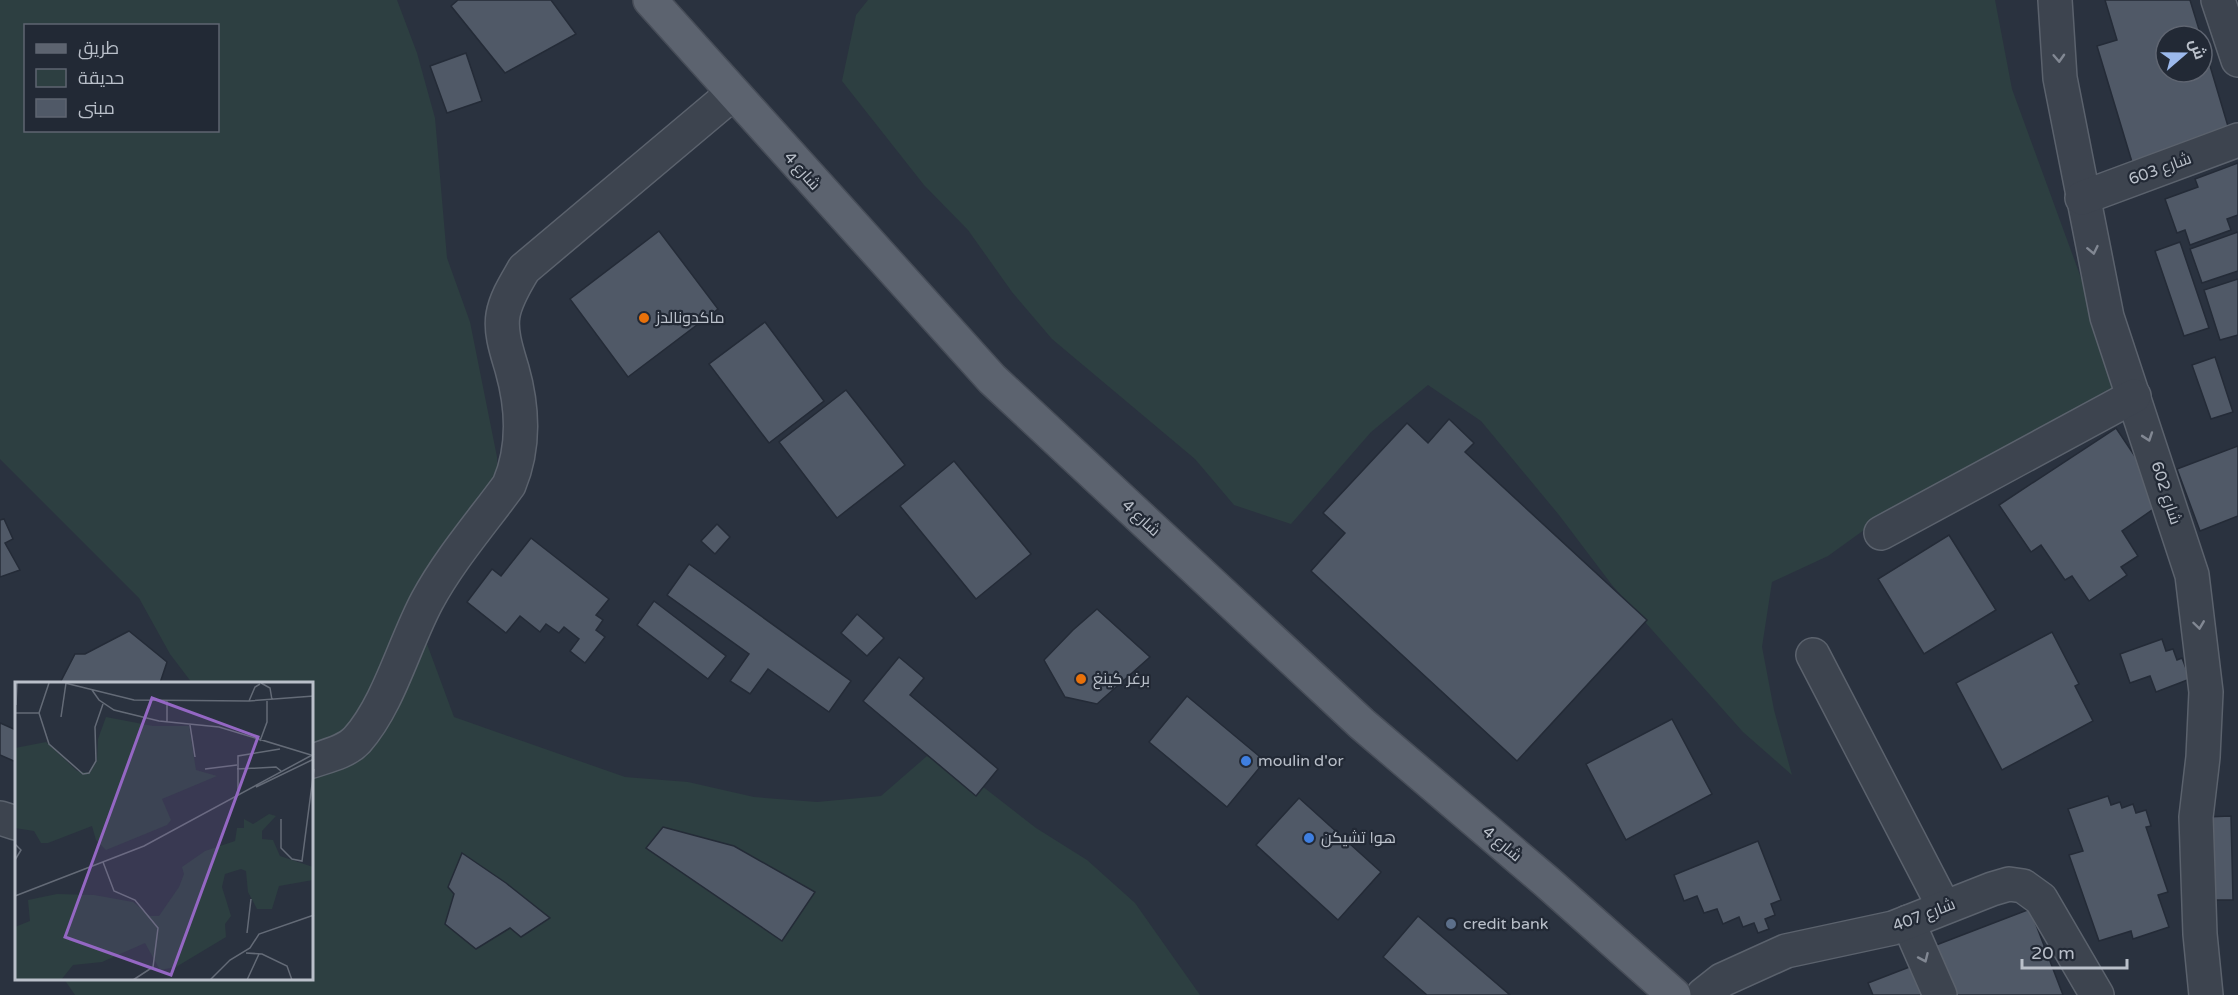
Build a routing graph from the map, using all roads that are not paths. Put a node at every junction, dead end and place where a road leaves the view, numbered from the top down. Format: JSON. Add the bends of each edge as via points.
{"nodes":[{"id":1,"x":650,"y":0,"type":"edge"},
{"id":2,"x":2055,"y":0,"type":"edge"},
{"id":3,"x":2218,"y":0,"type":"edge"},
{"id":4,"x":2238,"y":60,"type":"edge"},
{"id":5,"x":732,"y":94,"type":"junction"},
{"id":6,"x":2238,"y":140,"type":"edge"},
{"id":7,"x":2082,"y":198,"type":"junction"},
{"id":8,"x":2134,"y":396,"type":"junction"},
{"id":9,"x":1881,"y":533,"type":"dead end"},
{"id":10,"x":1813,"y":655,"type":"dead end"},
{"id":11,"x":314,"y":760,"type":"edge"},
{"id":12,"x":0,"y":818,"type":"edge"},
{"id":13,"x":15,"y":823,"type":"edge"},
{"id":14,"x":1944,"y":907,"type":"junction"},
{"id":15,"x":1908,"y":922,"type":"junction"},
{"id":16,"x":1674,"y":995,"type":"edge"},
{"id":17,"x":1703,"y":995,"type":"edge"},
{"id":18,"x":1940,"y":995,"type":"edge"},
{"id":19,"x":2097,"y":995,"type":"edge"},
{"id":20,"x":2206,"y":995,"type":"edge"}],
"edges":[{"from":1,"to":5,"type":"main road","name":"شارع 4"},
{"from":2,"to":7,"type":"street","name":"شارع 602","one_way":true,"via":[[2060,78]]},
{"from":3,"to":4,"type":"street"},
{"from":5,"to":11,"type":"street","via":[[524,268],[503,317],[504,342],[518,391],[521,420],[517,467],[509,485],[429,597],[367,727],[356,742],[342,751]]},
{"from":5,"to":16,"type":"main road","name":"شارع 4","via":[[992,379],[1362,724]]},
{"from":6,"to":7,"type":"street","name":"شارع 603"},
{"from":7,"to":8,"type":"street","name":"شارع 602","one_way":true,"via":[[2107,317]]},
{"from":8,"to":9,"type":"street"},
{"from":8,"to":20,"type":"street","name":"شارع 602","one_way":true,"via":[[2192,575],[2201,646],[2206,692],[2196,817],[2199,934]]},
{"from":10,"to":14,"type":"street"},
{"from":12,"to":13,"type":"street"},
{"from":14,"to":15,"type":"street","name":"شارع 407"},
{"from":14,"to":19,"type":"street","name":"شارع 407","via":[[2009,884],[2032,891],[2052,917]]},
{"from":15,"to":17,"type":"street","name":"شارع 407","via":[[1786,951],[1722,980]]},
{"from":15,"to":18,"type":"street","one_way":true}]}
